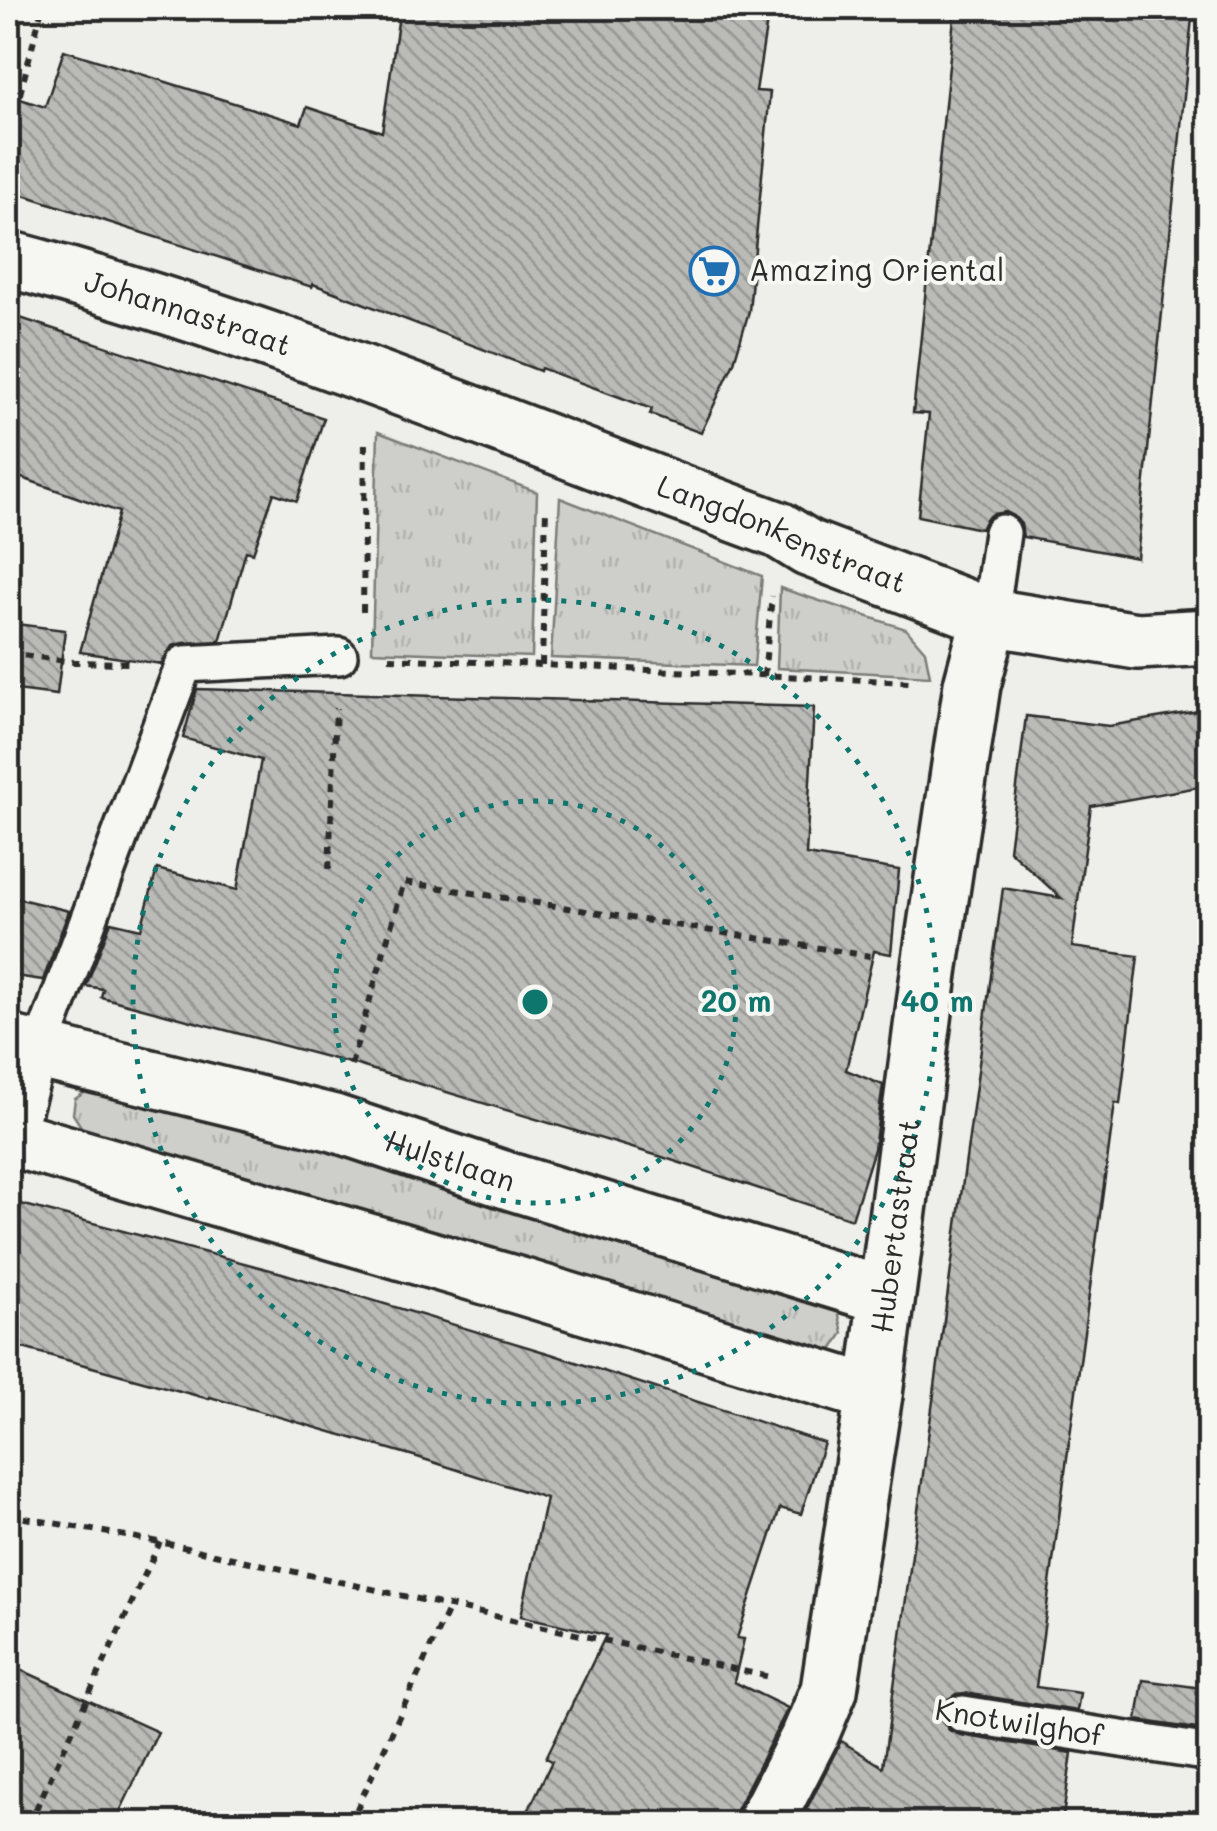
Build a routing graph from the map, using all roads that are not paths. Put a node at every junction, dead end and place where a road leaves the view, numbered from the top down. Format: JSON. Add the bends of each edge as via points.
{"nodes":[{"id":1,"x":8,"y":259,"type":"edge"},
{"id":2,"x":366,"y":373,"type":"joint"},
{"id":3,"x":1002,"y":533,"type":"dead end"},
{"id":4,"x":990,"y":617,"type":"junction"},
{"id":5,"x":1210,"y":637,"type":"edge"},
{"id":6,"x":351,"y":657,"type":"road end"},
{"id":7,"x":24,"y":1046,"type":"edge"},
{"id":8,"x":11,"y":1138,"type":"edge"},
{"id":9,"x":886,"y":1296,"type":"junction"},
{"id":10,"x":874,"y":1394,"type":"junction"},
{"id":11,"x":963,"y":1714,"type":"dead end"},
{"id":12,"x":1210,"y":1753,"type":"edge"},
{"id":13,"x":764,"y":1824,"type":"edge"}],
"edges":[{"from":1,"to":2,"type":"street","name":"Johannastraat"},
{"from":2,"to":4,"type":"street","name":"Langdonkenstraat"},
{"from":3,"to":4,"type":"lane"},
{"from":4,"to":5,"type":"street","name":"Langdonkenstraat","via":[[1136,641]]},
{"from":4,"to":9,"type":"street","name":"Hubertastraat","via":[[972,685]]},
{"from":6,"to":7,"type":"lane","via":[[184,664]]},
{"from":7,"to":8,"type":"lane"},
{"from":7,"to":9,"type":"street","name":"Hulstlaan","via":[[334,1123]]},
{"from":8,"to":10,"type":"street"},
{"from":9,"to":10,"type":"street","name":"Hubertastraat"},
{"from":10,"to":13,"type":"street","name":"Hubertastraat","via":[[829,1690]]},
{"from":11,"to":12,"type":"lane","name":"Knotwilghof"}]}
